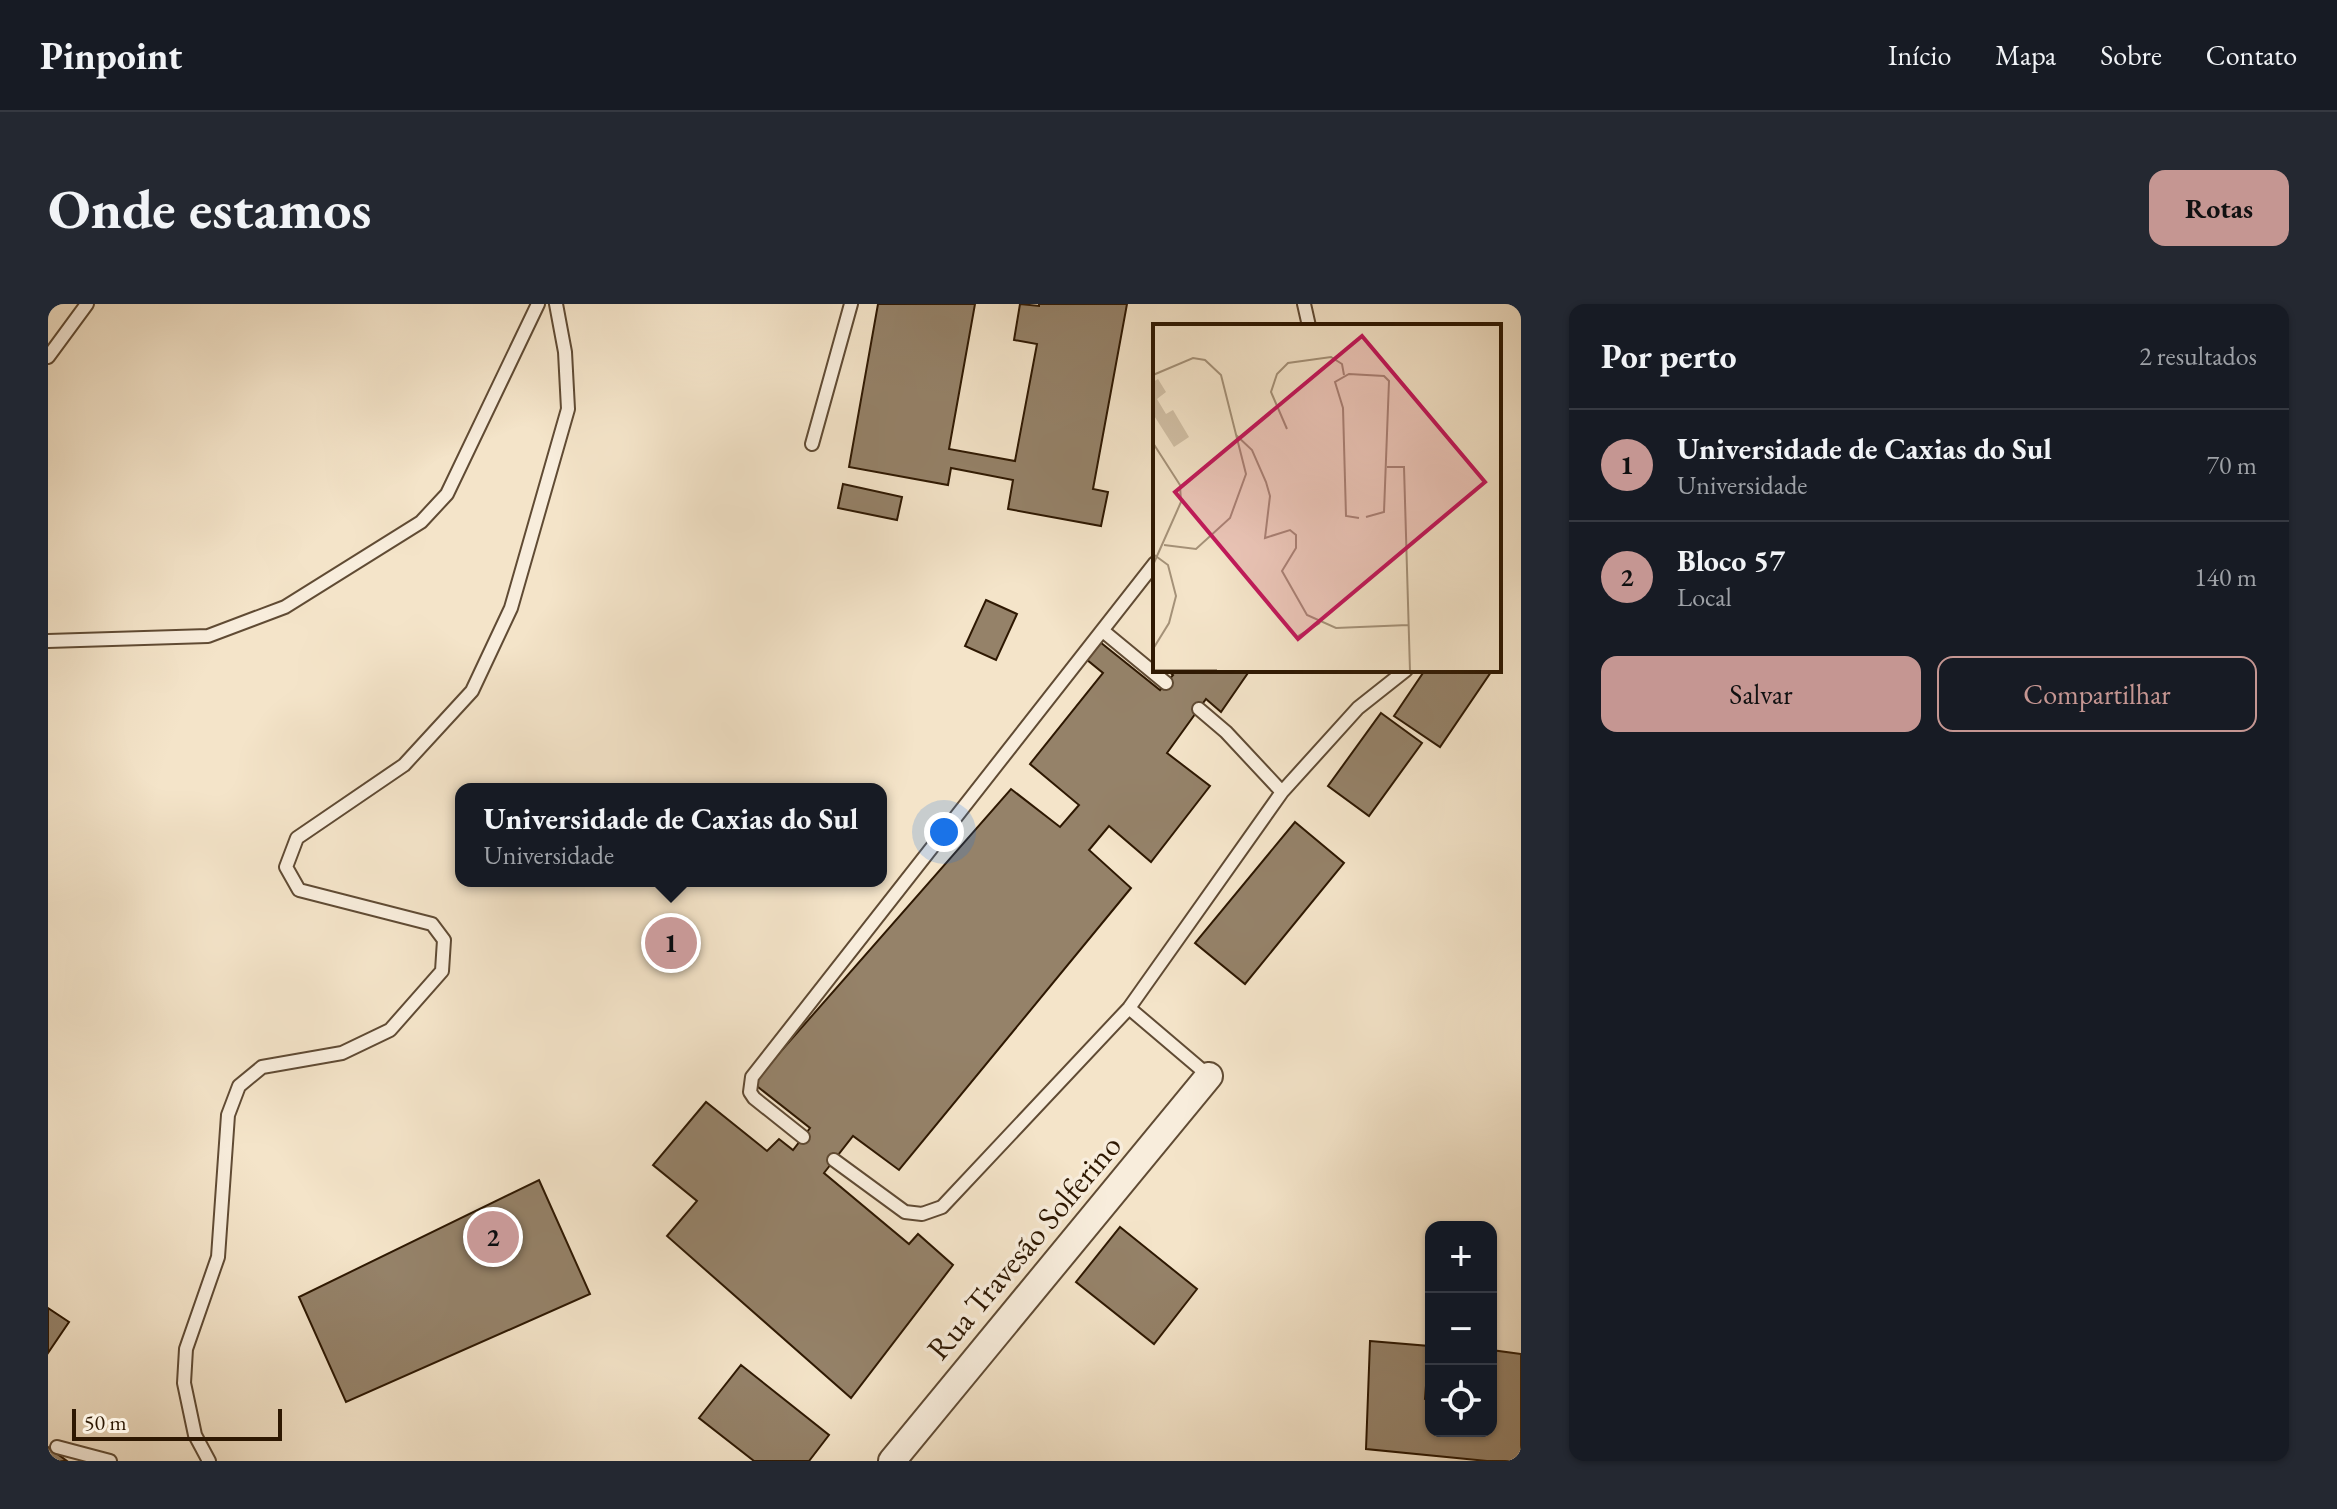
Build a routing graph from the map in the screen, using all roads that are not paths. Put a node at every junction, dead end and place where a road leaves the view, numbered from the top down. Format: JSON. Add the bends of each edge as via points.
{"nodes":[{"id":1,"x":87,"y":304,"type":"edge"},
{"id":2,"x":538,"y":304,"type":"edge"},
{"id":3,"x":556,"y":304,"type":"edge"},
{"id":4,"x":851,"y":304,"type":"edge"},
{"id":5,"x":1304,"y":304,"type":"edge"},
{"id":6,"x":1309,"y":324,"type":"edge"},
{"id":7,"x":48,"y":357,"type":"edge"},
{"id":8,"x":812,"y":444,"type":"dead end"},
{"id":9,"x":1153,"y":566,"type":"edge"},
{"id":10,"x":1103,"y":631,"type":"junction"},
{"id":11,"x":48,"y":641,"type":"edge"},
{"id":12,"x":1403,"y":672,"type":"edge"},
{"id":13,"x":1166,"y":683,"type":"dead end"},
{"id":14,"x":1199,"y":709,"type":"dead end"},
{"id":15,"x":1282,"y":792,"type":"junction"},
{"id":16,"x":1129,"y":1008,"type":"junction"},
{"id":17,"x":1209,"y":1076,"type":"joint"},
{"id":18,"x":803,"y":1137,"type":"dead end"},
{"id":19,"x":834,"y":1160,"type":"dead end"},
{"id":20,"x":57,"y":1447,"type":"dead end"},
{"id":21,"x":110,"y":1461,"type":"edge"},
{"id":22,"x":209,"y":1461,"type":"edge"},
{"id":23,"x":892,"y":1461,"type":"edge"}],
"edges":[{"from":1,"to":7,"type":"lane"},
{"from":2,"to":11,"type":"lane","via":[[447,494],[421,522],[285,607],[208,636]]},
{"from":3,"to":22,"type":"lane","via":[[568,409],[511,608],[472,691],[404,765],[297,838],[286,867],[299,890],[432,924],[444,940],[442,971],[390,1030],[342,1053],[262,1067],[239,1086],[228,1115],[218,1257],[186,1349],[184,1383],[195,1435]]},
{"from":4,"to":8,"type":"lane"},
{"from":5,"to":6,"type":"lane"},
{"from":9,"to":10,"type":"lane"},
{"from":10,"to":13,"type":"lane"},
{"from":10,"to":18,"type":"lane","via":[[752,1077],[754,1098]]},
{"from":12,"to":15,"type":"lane","via":[[1358,708]]},
{"from":14,"to":15,"type":"lane"},
{"from":15,"to":16,"type":"lane"},
{"from":16,"to":17,"type":"lane"},
{"from":16,"to":19,"type":"lane","via":[[942,1207],[922,1214],[905,1212]]},
{"from":17,"to":23,"type":"street","name":"Rua Travesão Solferino"},
{"from":20,"to":21,"type":"lane"}]}
